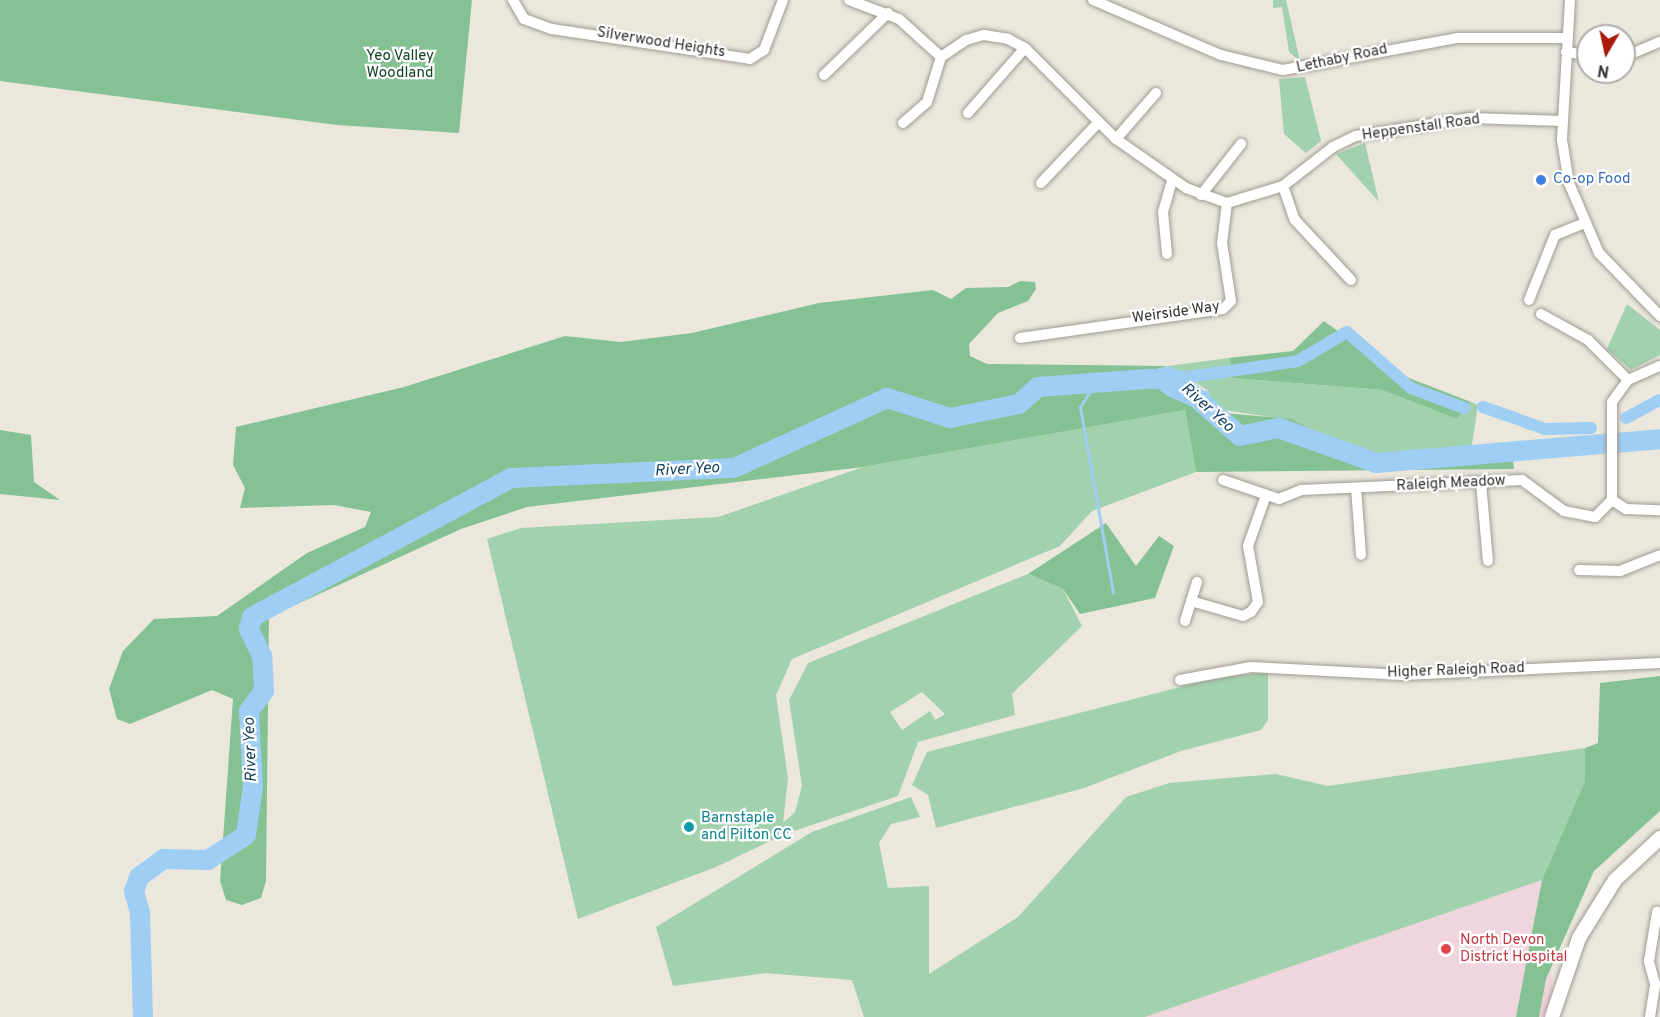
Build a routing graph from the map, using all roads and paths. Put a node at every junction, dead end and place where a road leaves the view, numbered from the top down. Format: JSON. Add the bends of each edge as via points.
{"nodes":[{"id":1,"x":513,"y":0,"type":"edge"},
{"id":2,"x":783,"y":0,"type":"edge"},
{"id":3,"x":849,"y":0,"type":"edge"},
{"id":4,"x":1093,"y":0,"type":"edge"},
{"id":5,"x":1570,"y":0,"type":"edge"},
{"id":6,"x":888,"y":13,"type":"junction"},
{"id":7,"x":1567,"y":38,"type":"junction"},
{"id":8,"x":1660,"y":42,"type":"edge"},
{"id":9,"x":1024,"y":48,"type":"junction"},
{"id":10,"x":1566,"y":52,"type":"junction"},
{"id":11,"x":1636,"y":52,"type":"edge"},
{"id":12,"x":1576,"y":53,"type":"edge"},
{"id":13,"x":941,"y":57,"type":"junction"},
{"id":14,"x":824,"y":75,"type":"dead end"},
{"id":15,"x":1156,"y":93,"type":"dead end"},
{"id":16,"x":968,"y":113,"type":"dead end"},
{"id":17,"x":1563,"y":121,"type":"junction"},
{"id":18,"x":903,"y":123,"type":"dead end"},
{"id":19,"x":1098,"y":123,"type":"junction"},
{"id":20,"x":1116,"y":139,"type":"junction"},
{"id":21,"x":1241,"y":144,"type":"dead end"},
{"id":22,"x":1172,"y":180,"type":"junction"},
{"id":23,"x":1041,"y":183,"type":"dead end"},
{"id":24,"x":1283,"y":186,"type":"junction"},
{"id":25,"x":1201,"y":195,"type":"junction"},
{"id":26,"x":1227,"y":203,"type":"junction"},
{"id":27,"x":1584,"y":223,"type":"junction"},
{"id":28,"x":1167,"y":254,"type":"dead end"},
{"id":29,"x":1351,"y":280,"type":"dead end"},
{"id":30,"x":1529,"y":300,"type":"dead end"},
{"id":31,"x":1540,"y":314,"type":"dead end"},
{"id":32,"x":1660,"y":316,"type":"edge"},
{"id":33,"x":1020,"y":338,"type":"dead end"},
{"id":34,"x":1660,"y":366,"type":"edge"},
{"id":35,"x":1628,"y":380,"type":"junction"},
{"id":36,"x":1223,"y":480,"type":"dead end"},
{"id":37,"x":1481,"y":483,"type":"junction"},
{"id":38,"x":1356,"y":488,"type":"junction"},
{"id":39,"x":1265,"y":498,"type":"junction"},
{"id":40,"x":1612,"y":500,"type":"junction"},
{"id":41,"x":1660,"y":510,"type":"edge"},
{"id":42,"x":1361,"y":555,"type":"dead end"},
{"id":43,"x":1660,"y":555,"type":"edge"},
{"id":44,"x":1488,"y":561,"type":"dead end"},
{"id":45,"x":1579,"y":570,"type":"dead end"},
{"id":46,"x":1197,"y":582,"type":"dead end"},
{"id":47,"x":1191,"y":601,"type":"junction"},
{"id":48,"x":1185,"y":621,"type":"dead end"},
{"id":49,"x":1660,"y":663,"type":"edge"},
{"id":50,"x":1180,"y":680,"type":"dead end"},
{"id":51,"x":1660,"y":838,"type":"edge"},
{"id":52,"x":1657,"y":912,"type":"dead end"},
{"id":53,"x":1658,"y":984,"type":"edge"},
{"id":54,"x":1552,"y":1017,"type":"edge"},
{"id":55,"x":1650,"y":1017,"type":"edge"}],
"edges":[{"from":1,"to":2,"type":"street","name":"Silverwood Heights","via":[[524,18],[552,29],[750,59],[764,50]]},
{"from":3,"to":6,"type":"street"},
{"from":4,"to":7,"type":"street","name":"Lethaby Road","via":[[1221,56],[1283,70],[1458,38]]},
{"from":5,"to":7,"type":"street"},
{"from":6,"to":13,"type":"street"},
{"from":6,"to":14,"type":"street"},
{"from":7,"to":10,"type":"street"},
{"from":8,"to":11,"type":"street"},
{"from":9,"to":13,"type":"street","via":[[984,35]]},
{"from":9,"to":16,"type":"street"},
{"from":9,"to":19,"type":"street"},
{"from":10,"to":12,"type":"street"},
{"from":10,"to":17,"type":"street"},
{"from":13,"to":18,"type":"street","via":[[927,102]]},
{"from":15,"to":20,"type":"street"},
{"from":17,"to":24,"type":"street","name":"Heppenstall Road","via":[[1471,118],[1356,136],[1333,147]]},
{"from":17,"to":27,"type":"street","via":[[1564,164]]},
{"from":19,"to":20,"type":"street"},
{"from":19,"to":23,"type":"street"},
{"from":20,"to":22,"type":"street"},
{"from":21,"to":25,"type":"street"},
{"from":22,"to":25,"type":"street"},
{"from":22,"to":28,"type":"street","via":[[1163,212]]},
{"from":24,"to":26,"type":"street","name":"Heppenstall Road"},
{"from":24,"to":29,"type":"street","via":[[1295,220]]},
{"from":25,"to":26,"type":"street"},
{"from":26,"to":33,"type":"street","name":"Weirside Way","via":[[1222,243],[1231,301],[1224,309],[1069,327]]},
{"from":27,"to":30,"type":"street","via":[[1555,236]]},
{"from":27,"to":32,"type":"street","via":[[1615,274]]},
{"from":31,"to":35,"type":"street","via":[[1588,340]]},
{"from":34,"to":35,"type":"street"},
{"from":35,"to":40,"type":"street","via":[[1609,411],[1615,481]]},
{"from":36,"to":39,"type":"street"},
{"from":37,"to":38,"type":"street","name":"Raleigh Meadow"},
{"from":37,"to":40,"type":"street","name":"Raleigh Meadow","via":[[1522,480],[1578,517],[1595,517]]},
{"from":37,"to":44,"type":"street","via":[[1481,542]]},
{"from":38,"to":39,"type":"street","name":"Raleigh Meadow","via":[[1301,490],[1280,500]]},
{"from":38,"to":42,"type":"street","via":[[1353,533]]},
{"from":39,"to":47,"type":"street","via":[[1248,546],[1258,602],[1251,612],[1243,616]]},
{"from":40,"to":41,"type":"street","via":[[1626,509]]},
{"from":43,"to":45,"type":"street","via":[[1620,572]]},
{"from":46,"to":47,"type":"street"},
{"from":47,"to":48,"type":"street"},
{"from":49,"to":50,"type":"street","name":"Higher Raleigh Road","via":[[1403,675],[1251,667]]},
{"from":51,"to":54,"type":"main road","via":[[1614,880],[1579,938]]},
{"from":52,"to":53,"type":"street","via":[[1649,961]]},
{"from":53,"to":55,"type":"street"}]}
